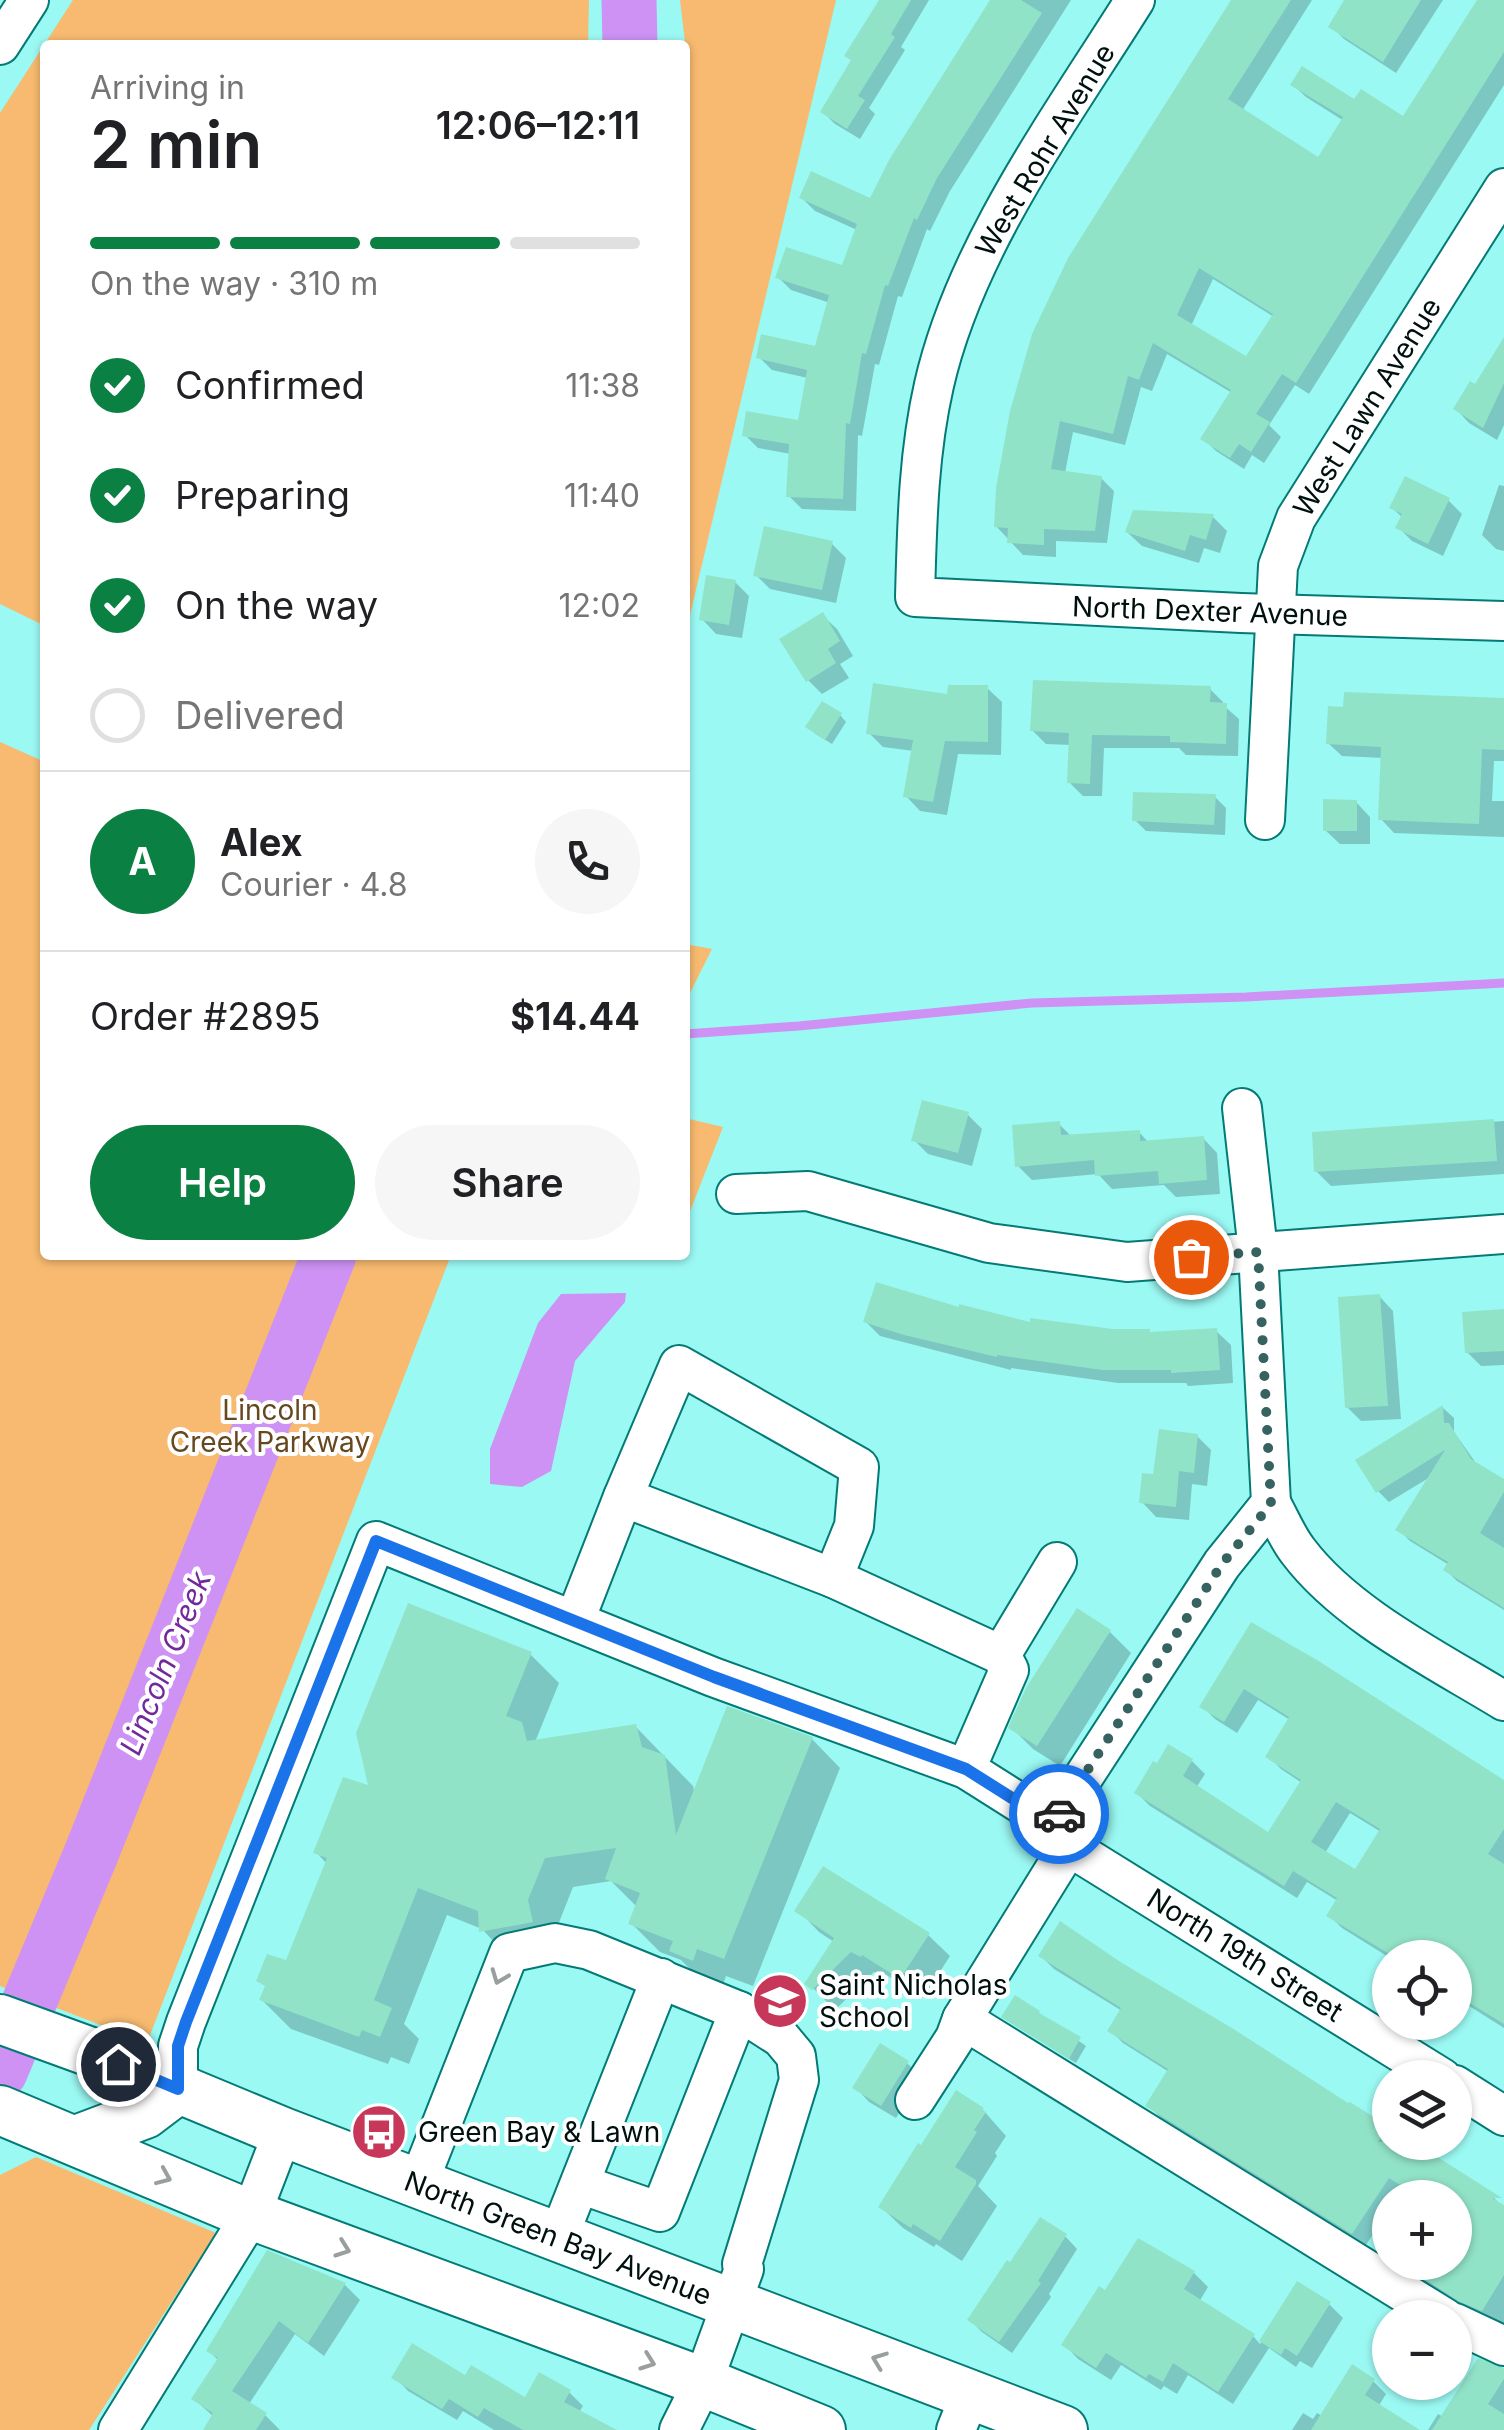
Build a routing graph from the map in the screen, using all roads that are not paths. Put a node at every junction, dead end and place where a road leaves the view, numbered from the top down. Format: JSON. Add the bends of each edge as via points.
{"nodes":[{"id":1,"x":28,"y":0,"type":"edge"},
{"id":2,"x":1135,"y":0,"type":"edge"},
{"id":3,"x":0,"y":45,"type":"edge"},
{"id":4,"x":1504,"y":188,"type":"edge"},
{"id":5,"x":916,"y":597,"type":"joint"},
{"id":6,"x":1275,"y":614,"type":"junction"},
{"id":7,"x":1504,"y":622,"type":"edge"},
{"id":8,"x":1266,"y":820,"type":"dead end"},
{"id":9,"x":1242,"y":1108,"type":"dead end"},
{"id":10,"x":736,"y":1194,"type":"dead end"},
{"id":11,"x":1504,"y":1234,"type":"edge"},
{"id":12,"x":1258,"y":1252,"type":"junction"},
{"id":13,"x":624,"y":1496,"type":"junction"},
{"id":14,"x":1271,"y":1504,"type":"junction"},
{"id":15,"x":1057,"y":1562,"type":"dead end"},
{"id":16,"x":833,"y":1578,"type":"junction"},
{"id":17,"x":576,"y":1620,"type":"junction"},
{"id":18,"x":1001,"y":1654,"type":"junction"},
{"id":19,"x":1504,"y":1700,"type":"edge"},
{"id":20,"x":966,"y":1769,"type":"junction"},
{"id":21,"x":1056,"y":1835,"type":"junction"},
{"id":22,"x":661,"y":1978,"type":"junction"},
{"id":23,"x":739,"y":2011,"type":"junction"},
{"id":24,"x":0,"y":2019,"type":"edge"},
{"id":25,"x":962,"y":2019,"type":"junction"},
{"id":26,"x":1413,"y":2060,"type":"edge"},
{"id":27,"x":178,"y":2089,"type":"junction"},
{"id":28,"x":1472,"y":2096,"type":"edge"},
{"id":29,"x":915,"y":2100,"type":"dead end"},
{"id":30,"x":0,"y":2110,"type":"edge"},
{"id":31,"x":1504,"y":2116,"type":"edge"},
{"id":32,"x":283,"y":2132,"type":"junction"},
{"id":33,"x":66,"y":2136,"type":"junction"},
{"id":34,"x":418,"y":2184,"type":"junction"},
{"id":35,"x":580,"y":2184,"type":"junction"},
{"id":36,"x":251,"y":2215,"type":"junction"},
{"id":37,"x":558,"y":2238,"type":"junction"},
{"id":38,"x":1413,"y":2300,"type":"edge"},
{"id":39,"x":731,"y":2304,"type":"junction"},
{"id":40,"x":1472,"y":2331,"type":"edge"},
{"id":41,"x":1504,"y":2346,"type":"edge"},
{"id":42,"x":704,"y":2382,"type":"junction"},
{"id":43,"x":963,"y":2412,"type":"edge"},
{"id":44,"x":118,"y":2430,"type":"edge"},
{"id":45,"x":679,"y":2430,"type":"edge"},
{"id":46,"x":822,"y":2430,"type":"edge"},
{"id":47,"x":1063,"y":2430,"type":"edge"}],
"edges":[{"from":1,"to":3,"type":"street"},
{"from":2,"to":5,"type":"street","name":"West Rohr Avenue","via":[[1006,207],[948,335],[927,422]]},
{"from":4,"to":6,"type":"street","name":"West Lawn Avenue","via":[[1296,518],[1278,566]]},
{"from":5,"to":6,"type":"street","name":"North Dexter Avenue"},
{"from":6,"to":7,"type":"street","name":"North Dexter Avenue"},
{"from":6,"to":8,"type":"street","name":"West Lawn Avenue"},
{"from":9,"to":12,"type":"street"},
{"from":10,"to":12,"type":"street","via":[[808,1192],[989,1243],[1127,1262]]},
{"from":11,"to":12,"type":"street"},
{"from":12,"to":14,"type":"street"},
{"from":13,"to":16,"type":"street"},
{"from":13,"to":16,"type":"street","via":[[679,1366],[859,1467],[854,1526]]},
{"from":13,"to":17,"type":"street"},
{"from":14,"to":19,"type":"street","via":[[1297,1550],[1332,1588]]},
{"from":14,"to":21,"type":"street","via":[[1222,1564]]},
{"from":15,"to":18,"type":"street"},
{"from":16,"to":18,"type":"street"},
{"from":17,"to":20,"type":"street","name":"North 19th Street"},
{"from":17,"to":27,"type":"street","name":"North 19th Street","via":[[376,1541],[186,2022],[178,2046]]},
{"from":18,"to":20,"type":"street","via":[[1009,1670]]},
{"from":20,"to":21,"type":"street","name":"North 19th Street"},
{"from":21,"to":25,"type":"street"},
{"from":21,"to":26,"type":"street","name":"North 19th Street"},
{"from":22,"to":23,"type":"street"},
{"from":22,"to":34,"type":"street","one_way":true,"via":[[555,1943],[509,1952]]},
{"from":22,"to":35,"type":"street"},
{"from":23,"to":35,"type":"street","via":[[660,2212]]},
{"from":23,"to":39,"type":"street","via":[[781,2038],[796,2056],[799,2080]]},
{"from":24,"to":27,"type":"main road","name":"North Green Bay Avenue"},
{"from":25,"to":29,"type":"street"},
{"from":25,"to":38,"type":"street"},
{"from":27,"to":32,"type":"main road","name":"North Green Bay Avenue"},
{"from":27,"to":33,"type":"main road","via":[[145,2114]]},
{"from":28,"to":31,"type":"street"},
{"from":30,"to":33,"type":"main road"},
{"from":32,"to":34,"type":"main road","name":"North Green Bay Avenue"},
{"from":32,"to":36,"type":"street"},
{"from":33,"to":36,"type":"main road","one_way":true},
{"from":34,"to":37,"type":"main road","name":"North Green Bay Avenue"},
{"from":35,"to":37,"type":"street"},
{"from":36,"to":42,"type":"main road","one_way":true},
{"from":36,"to":44,"type":"street"},
{"from":37,"to":39,"type":"main road","name":"North Green Bay Avenue"},
{"from":39,"to":42,"type":"street"},
{"from":43,"to":39,"type":"main road","name":"North Green Bay Avenue","one_way":true},
{"from":40,"to":41,"type":"street"},
{"from":42,"to":45,"type":"street"},
{"from":42,"to":46,"type":"main road"},
{"from":43,"to":47,"type":"main road","name":"North Green Bay Avenue"}]}
